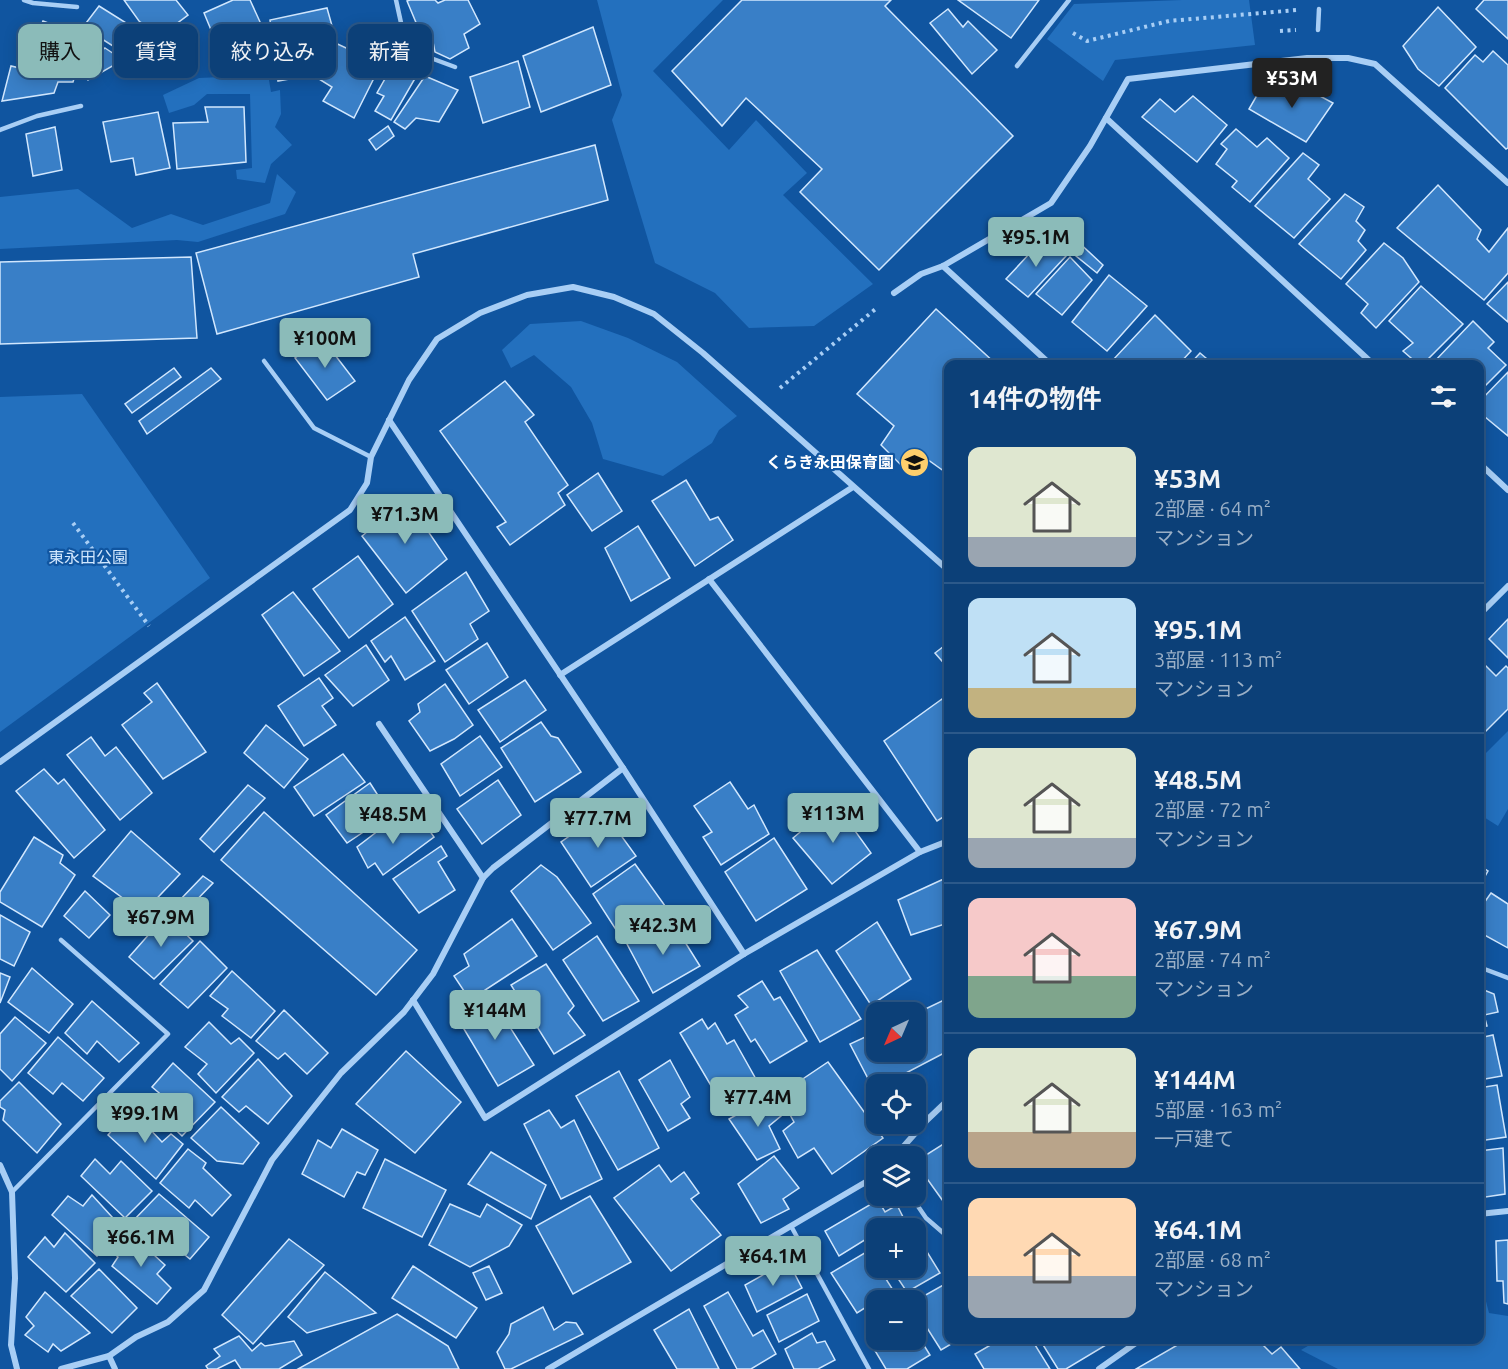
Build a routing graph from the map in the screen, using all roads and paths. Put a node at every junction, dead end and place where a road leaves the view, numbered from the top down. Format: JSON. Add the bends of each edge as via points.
{"nodes":[{"id":1,"x":24,"y":0,"type":"edge"},
{"id":2,"x":396,"y":0,"type":"edge"},
{"id":3,"x":1069,"y":0,"type":"edge"},
{"id":4,"x":77,"y":7,"type":"dead end"},
{"id":5,"x":1319,"y":9,"type":"joint"},
{"id":6,"x":1053,"y":20,"type":"junction"},
{"id":7,"x":1318,"y":30,"type":"dead end"},
{"id":8,"x":1017,"y":66,"type":"dead end"},
{"id":9,"x":455,"y":67,"type":"dead end"},
{"id":10,"x":81,"y":106,"type":"dead end"},
{"id":11,"x":1106,"y":117,"type":"junction"},
{"id":12,"x":0,"y":130,"type":"edge"},
{"id":13,"x":1508,"y":183,"type":"edge"},
{"id":14,"x":943,"y":266,"type":"junction"},
{"id":15,"x":894,"y":293,"type":"joint"},
{"id":16,"x":1046,"y":360,"type":"edge"},
{"id":17,"x":1368,"y":360,"type":"edge"},
{"id":18,"x":264,"y":361,"type":"dead end"},
{"id":19,"x":760,"y":404,"type":"junction"},
{"id":20,"x":389,"y":420,"type":"junction"},
{"id":21,"x":371,"y":458,"type":"junction"},
{"id":22,"x":1484,"y":468,"type":"edge"},
{"id":23,"x":853,"y":487,"type":"junction"},
{"id":24,"x":1508,"y":490,"type":"edge"},
{"id":25,"x":73,"y":523,"type":"dead end"},
{"id":26,"x":944,"y":567,"type":"edge"},
{"id":27,"x":709,"y":579,"type":"junction"},
{"id":28,"x":1508,"y":586,"type":"edge"},
{"id":29,"x":1484,"y":610,"type":"edge"},
{"id":30,"x":162,"y":645,"type":"junction"},
{"id":31,"x":560,"y":675,"type":"junction"},
{"id":32,"x":379,"y":724,"type":"dead end"},
{"id":33,"x":0,"y":762,"type":"edge"},
{"id":34,"x":623,"y":768,"type":"junction"},
{"id":35,"x":944,"y":843,"type":"edge"},
{"id":36,"x":920,"y":852,"type":"junction"},
{"id":37,"x":483,"y":878,"type":"junction"},
{"id":38,"x":61,"y":939,"type":"dead end"},
{"id":39,"x":744,"y":954,"type":"junction"},
{"id":40,"x":1484,"y":969,"type":"edge"},
{"id":41,"x":1508,"y":978,"type":"edge"},
{"id":42,"x":413,"y":1000,"type":"junction"},
{"id":43,"x":944,"y":1104,"type":"edge"},
{"id":44,"x":904,"y":1146,"type":"edge"},
{"id":45,"x":0,"y":1165,"type":"edge"},
{"id":46,"x":866,"y":1182,"type":"edge"},
{"id":47,"x":12,"y":1192,"type":"junction"},
{"id":48,"x":918,"y":1206,"type":"edge"},
{"id":49,"x":1508,"y":1211,"type":"edge"},
{"id":50,"x":1484,"y":1213,"type":"edge"},
{"id":51,"x":791,"y":1226,"type":"junction"},
{"id":52,"x":944,"y":1234,"type":"edge"},
{"id":53,"x":1134,"y":1344,"type":"edge"},
{"id":54,"x":109,"y":1356,"type":"junction"},
{"id":55,"x":17,"y":1369,"type":"edge"},
{"id":56,"x":60,"y":1369,"type":"edge"},
{"id":57,"x":116,"y":1369,"type":"edge"},
{"id":58,"x":548,"y":1369,"type":"edge"},
{"id":59,"x":869,"y":1369,"type":"edge"},
{"id":60,"x":1099,"y":1369,"type":"edge"}],
"edges":[{"from":1,"to":4,"type":"lane"},
{"from":2,"to":9,"type":"lane","via":[[405,41],[428,57]]},
{"from":3,"to":6,"type":"lane"},
{"from":5,"to":6,"type":"path","via":[[1169,21],[1087,41]]},
{"from":5,"to":7,"type":"lane"},
{"from":6,"to":8,"type":"lane"},
{"from":10,"to":12,"type":"lane"},
{"from":11,"to":13,"type":"street","via":[[1128,79],[1307,58],[1348,58],[1375,64]]},
{"from":11,"to":14,"type":"street","via":[[1051,203]]},
{"from":11,"to":17,"type":"street"},
{"from":14,"to":15,"type":"street","via":[[921,274]]},
{"from":14,"to":16,"type":"street"},
{"from":15,"to":19,"type":"path"},
{"from":18,"to":21,"type":"lane","via":[[314,428]]},
{"from":19,"to":20,"type":"street","via":[[654,314],[614,297],[573,287],[527,295],[489,309],[437,339],[409,380]]},
{"from":19,"to":23,"type":"street"},
{"from":20,"to":21,"type":"street"},
{"from":20,"to":31,"type":"street"},
{"from":21,"to":30,"type":"street","via":[[367,483],[350,510]]},
{"from":22,"to":24,"type":"street"},
{"from":23,"to":26,"type":"street"},
{"from":23,"to":27,"type":"street"},
{"from":25,"to":30,"type":"path"},
{"from":27,"to":31,"type":"street"},
{"from":27,"to":36,"type":"street"},
{"from":28,"to":29,"type":"street"},
{"from":30,"to":33,"type":"street"},
{"from":31,"to":34,"type":"street"},
{"from":32,"to":37,"type":"street"},
{"from":34,"to":37,"type":"street"},
{"from":34,"to":39,"type":"street"},
{"from":35,"to":36,"type":"street"},
{"from":36,"to":39,"type":"street"},
{"from":37,"to":42,"type":"street","via":[[433,974]]},
{"from":38,"to":47,"type":"lane","via":[[168,1034]]},
{"from":39,"to":42,"type":"street","via":[[485,1118]]},
{"from":40,"to":41,"type":"lane"},
{"from":42,"to":54,"type":"street","via":[[341,1073],[272,1160],[204,1290],[168,1322]]},
{"from":43,"to":44,"type":"street"},
{"from":45,"to":47,"type":"street"},
{"from":46,"to":51,"type":"street"},
{"from":47,"to":55,"type":"street","via":[[15,1278],[11,1345]]},
{"from":48,"to":52,"type":"lane"},
{"from":49,"to":50,"type":"street"},
{"from":51,"to":58,"type":"street"},
{"from":51,"to":59,"type":"lane"},
{"from":53,"to":60,"type":"street"},
{"from":54,"to":56,"type":"street"},
{"from":54,"to":57,"type":"street"}]}
